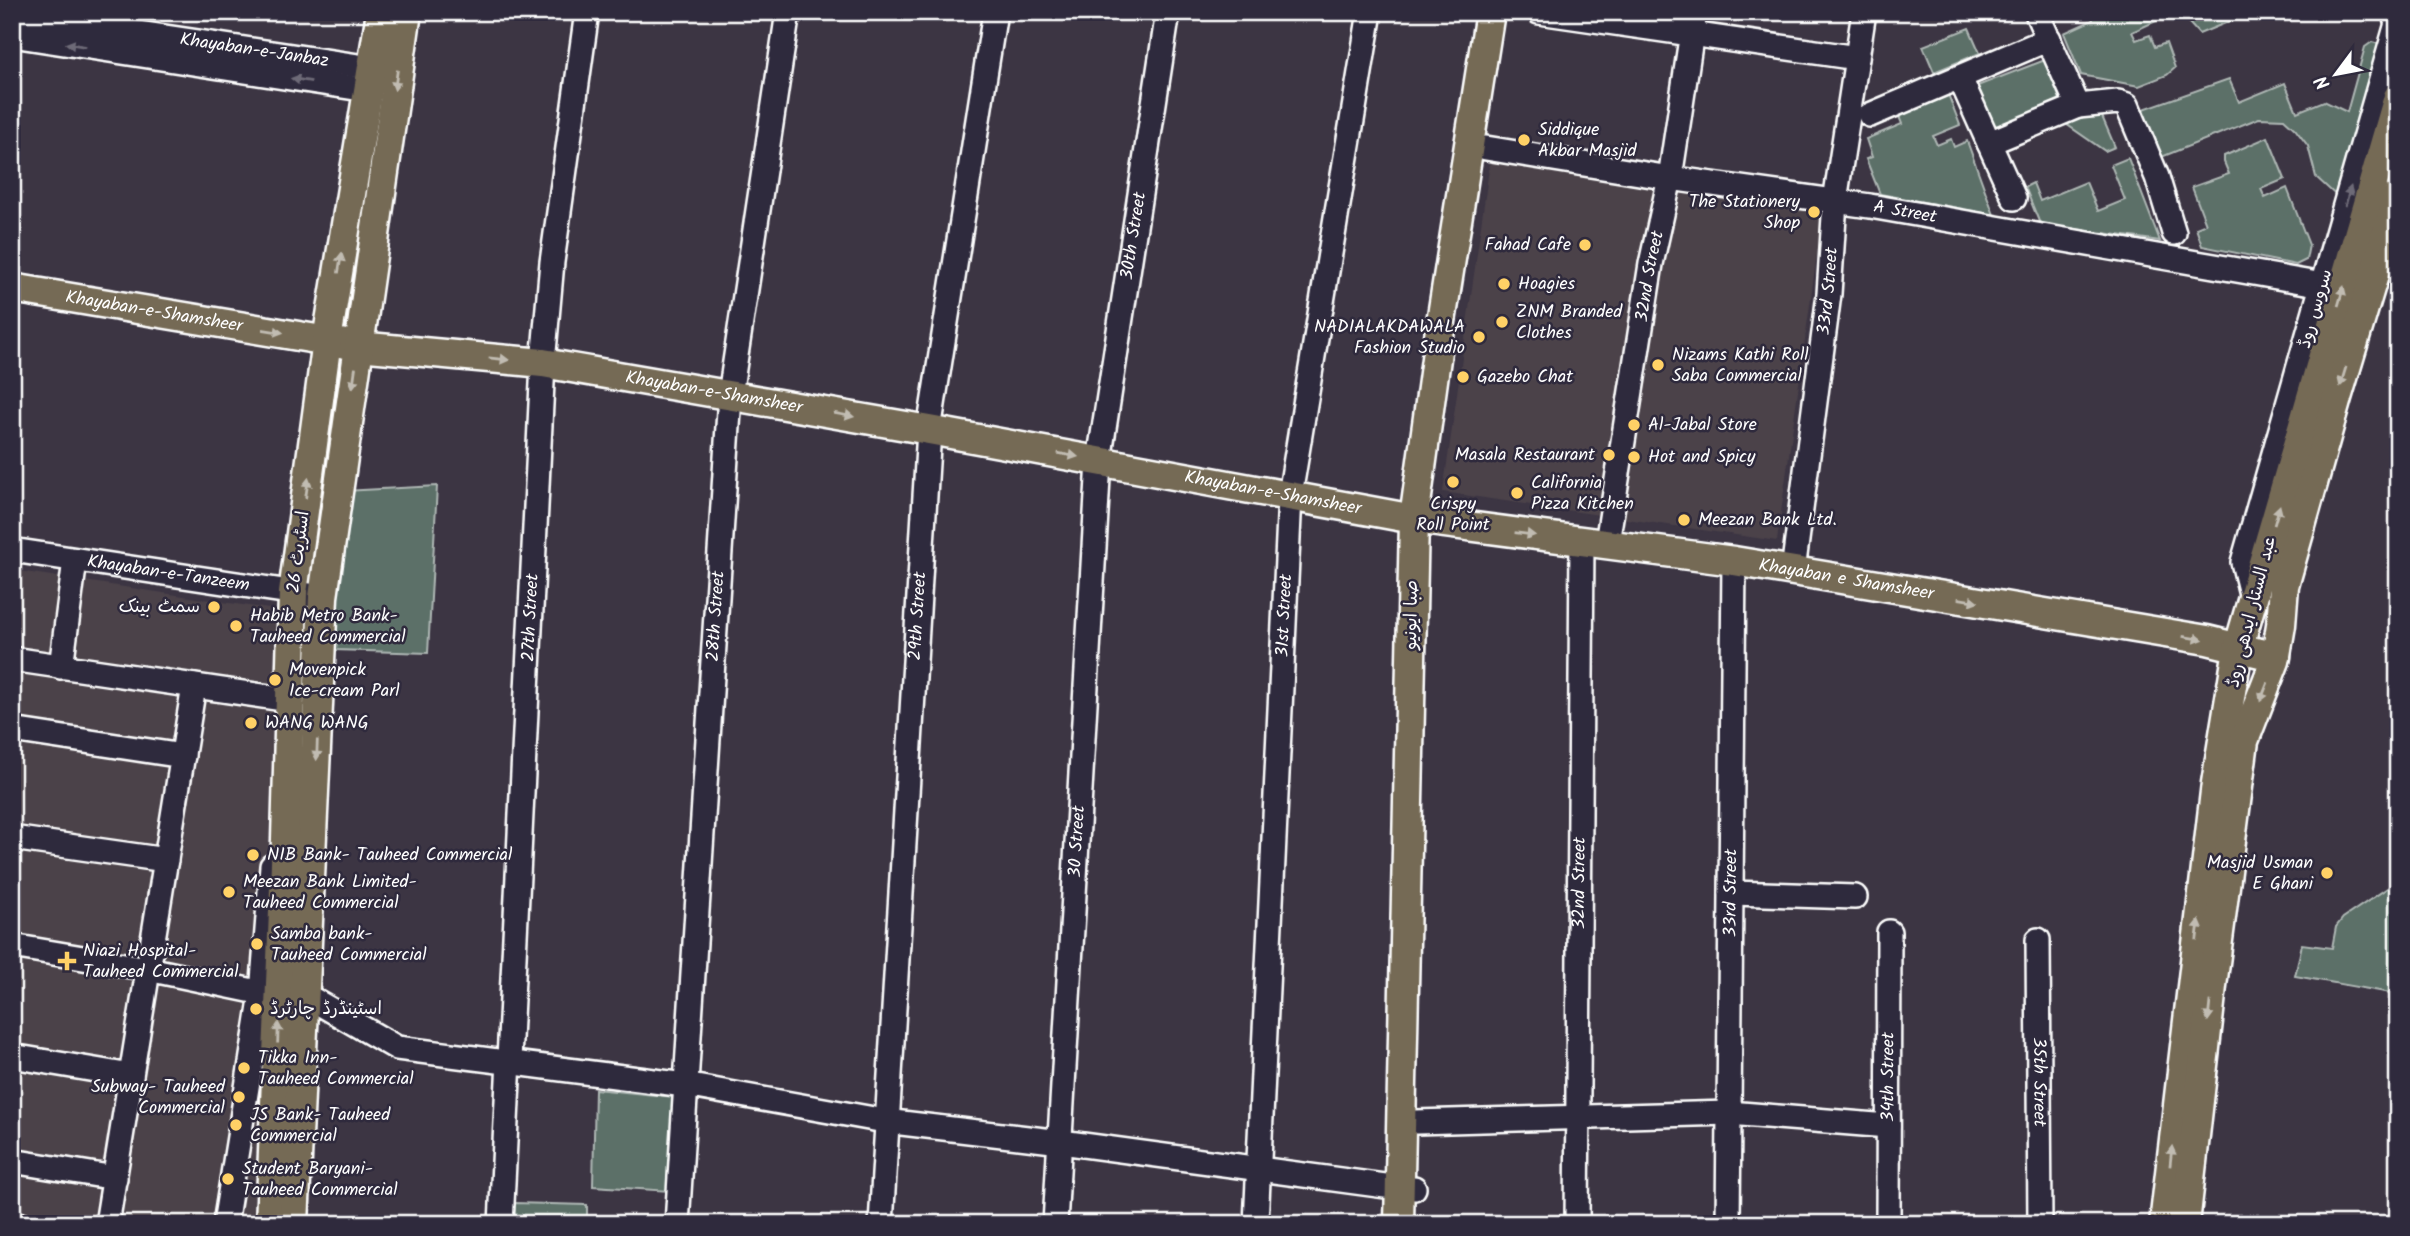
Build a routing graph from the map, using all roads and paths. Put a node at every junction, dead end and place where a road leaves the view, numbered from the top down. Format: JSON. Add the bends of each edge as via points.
{"nodes":[{"id":1,"x":381,"y":12,"type":"edge"},
{"id":2,"x":407,"y":12,"type":"edge"},
{"id":3,"x":587,"y":12,"type":"edge"},
{"id":4,"x":788,"y":12,"type":"edge"},
{"id":5,"x":995,"y":12,"type":"edge"},
{"id":6,"x":1168,"y":12,"type":"edge"},
{"id":7,"x":1370,"y":12,"type":"edge"},
{"id":8,"x":1490,"y":12,"type":"edge"},
{"id":9,"x":1507,"y":12,"type":"edge"},
{"id":10,"x":1539,"y":12,"type":"edge"},
{"id":11,"x":1864,"y":12,"type":"edge"},
{"id":12,"x":12,"y":13,"type":"edge"},
{"id":13,"x":2038,"y":16,"type":"dead end"},
{"id":14,"x":2398,"y":20,"type":"edge"},
{"id":15,"x":1693,"y":23,"type":"edge"},
{"id":16,"x":12,"y":35,"type":"edge"},
{"id":17,"x":2049,"y":39,"type":"junction"},
{"id":18,"x":1857,"y":58,"type":"junction"},
{"id":19,"x":1960,"y":78,"type":"junction"},
{"id":20,"x":370,"y":79,"type":"junction"},
{"id":21,"x":2398,"y":97,"type":"edge"},
{"id":22,"x":2078,"y":106,"type":"junction"},
{"id":23,"x":1870,"y":115,"type":"dead end"},
{"id":24,"x":1989,"y":143,"type":"junction"},
{"id":25,"x":1486,"y":148,"type":"junction"},
{"id":26,"x":1670,"y":178,"type":"junction"},
{"id":27,"x":2398,"y":195,"type":"edge"},
{"id":28,"x":2014,"y":198,"type":"dead end"},
{"id":29,"x":1835,"y":201,"type":"junction"},
{"id":30,"x":2174,"y":233,"type":"dead end"},
{"id":31,"x":2323,"y":285,"type":"junction"},
{"id":32,"x":12,"y":288,"type":"edge"},
{"id":33,"x":327,"y":340,"type":"junction"},
{"id":34,"x":358,"y":345,"type":"junction"},
{"id":35,"x":543,"y":363,"type":"junction"},
{"id":36,"x":730,"y":395,"type":"junction"},
{"id":37,"x":929,"y":430,"type":"junction"},
{"id":38,"x":1099,"y":461,"type":"junction"},
{"id":39,"x":1290,"y":495,"type":"junction"},
{"id":40,"x":1424,"y":521,"type":"junction"},
{"id":41,"x":1594,"y":542,"type":"junction"},
{"id":42,"x":12,"y":551,"type":"edge"},
{"id":43,"x":75,"y":560,"type":"junction"},
{"id":44,"x":1734,"y":561,"type":"junction"},
{"id":45,"x":1793,"y":571,"type":"junction"},
{"id":46,"x":293,"y":593,"type":"junction"},
{"id":47,"x":323,"y":597,"type":"junction"},
{"id":48,"x":2252,"y":598,"type":"junction"},
{"id":49,"x":2282,"y":607,"type":"junction"},
{"id":50,"x":2238,"y":649,"type":"junction"},
{"id":51,"x":2276,"y":657,"type":"junction"},
{"id":52,"x":12,"y":659,"type":"edge"},
{"id":53,"x":61,"y":667,"type":"junction"},
{"id":54,"x":194,"y":686,"type":"junction"},
{"id":55,"x":287,"y":700,"type":"junction"},
{"id":56,"x":12,"y":730,"type":"edge"},
{"id":57,"x":183,"y":756,"type":"junction"},
{"id":58,"x":12,"y":838,"type":"edge"},
{"id":59,"x":166,"y":860,"type":"junction"},
{"id":60,"x":1731,"y":893,"type":"junction"},
{"id":61,"x":1855,"y":897,"type":"dead end"},
{"id":62,"x":1889,"y":932,"type":"dead end"},
{"id":63,"x":2038,"y":940,"type":"dead end"},
{"id":64,"x":12,"y":946,"type":"edge"},
{"id":65,"x":148,"y":970,"type":"junction"},
{"id":66,"x":282,"y":995,"type":"junction"},
{"id":67,"x":12,"y":1056,"type":"edge"},
{"id":68,"x":508,"y":1061,"type":"junction"},
{"id":69,"x":131,"y":1076,"type":"junction"},
{"id":70,"x":685,"y":1085,"type":"junction"},
{"id":71,"x":1729,"y":1113,"type":"junction"},
{"id":72,"x":1578,"y":1116,"type":"junction"},
{"id":73,"x":885,"y":1121,"type":"junction"},
{"id":74,"x":1416,"y":1122,"type":"junction"},
{"id":75,"x":1888,"y":1126,"type":"junction"},
{"id":76,"x":1061,"y":1142,"type":"junction"},
{"id":77,"x":12,"y":1161,"type":"edge"},
{"id":78,"x":1259,"y":1168,"type":"junction"},
{"id":79,"x":114,"y":1178,"type":"junction"},
{"id":80,"x":1407,"y":1188,"type":"junction"},
{"id":81,"x":12,"y":1223,"type":"edge"},
{"id":82,"x":19,"y":1224,"type":"edge"},
{"id":83,"x":107,"y":1224,"type":"edge"},
{"id":84,"x":225,"y":1224,"type":"edge"},
{"id":85,"x":270,"y":1224,"type":"edge"},
{"id":86,"x":294,"y":1224,"type":"edge"},
{"id":87,"x":501,"y":1224,"type":"edge"},
{"id":88,"x":677,"y":1224,"type":"edge"},
{"id":89,"x":881,"y":1224,"type":"edge"},
{"id":90,"x":1055,"y":1224,"type":"edge"},
{"id":91,"x":1256,"y":1224,"type":"edge"},
{"id":92,"x":1399,"y":1224,"type":"edge"},
{"id":93,"x":1414,"y":1224,"type":"edge"},
{"id":94,"x":1577,"y":1224,"type":"edge"},
{"id":95,"x":1728,"y":1224,"type":"edge"},
{"id":96,"x":1888,"y":1224,"type":"edge"},
{"id":97,"x":2040,"y":1224,"type":"edge"},
{"id":98,"x":2164,"y":1224,"type":"edge"},
{"id":99,"x":2185,"y":1224,"type":"edge"}],
"edges":[{"from":1,"to":20,"type":"main road","name":"اسٹریٹ 26"},
{"from":2,"to":34,"type":"main road","name":"اسٹریٹ 26","one_way":true},
{"from":3,"to":35,"type":"street","name":"27th Street","via":[[552,262]]},
{"from":4,"to":36,"type":"street","name":"28th Street"},
{"from":5,"to":37,"type":"street","name":"29th Street"},
{"from":6,"to":38,"type":"street","name":"30th Street"},
{"from":7,"to":39,"type":"street","name":"31st Street"},
{"from":8,"to":40,"type":"main road","name":"صبا ایونیو","via":[[1441,323]]},
{"from":9,"to":25,"type":"main road","name":"صبا ایونیو"},
{"from":10,"to":15,"type":"street"},
{"from":11,"to":18,"type":"street","name":"33rd Street"},
{"from":12,"to":20,"type":"street","name":"Khayaban-e-Janbaz"},
{"from":13,"to":17,"type":"street"},
{"from":31,"to":14,"type":"street","name":"سروس روڈ","one_way":true},
{"from":15,"to":18,"type":"street"},
{"from":15,"to":26,"type":"street","name":"32nd Street"},
{"from":20,"to":16,"type":"street","name":"Khayaban-e-Janbaz","one_way":true},
{"from":17,"to":19,"type":"street"},
{"from":17,"to":22,"type":"street"},
{"from":18,"to":29,"type":"street","name":"33rd Street"},
{"from":19,"to":23,"type":"street"},
{"from":19,"to":24,"type":"street"},
{"from":33,"to":20,"type":"main road","name":"اسٹریٹ 26","one_way":true},
{"from":48,"to":21,"type":"main road","name":"عبد الستار ایدھی روڈ","one_way":true},
{"from":22,"to":24,"type":"street"},
{"from":22,"to":30,"type":"street","via":[[2127,105]]},
{"from":24,"to":28,"type":"street"},
{"from":25,"to":26,"type":"street","name":"A Street"},
{"from":25,"to":40,"type":"main road","name":"صبا ایونیو"},
{"from":26,"to":29,"type":"street","name":"A Street"},
{"from":26,"to":41,"type":"street","name":"32nd Street"},
{"from":27,"to":49,"type":"main road","name":"عبد الستار ایدھی روڈ","one_way":true,"via":[[2284,586]]},
{"from":29,"to":31,"type":"street","name":"A Street"},
{"from":29,"to":45,"type":"street","name":"33rd Street","via":[[1829,294]]},
{"from":31,"to":48,"type":"street","name":"سروس روڈ","via":[[2243,562]]},
{"from":32,"to":33,"type":"main road","name":"Khayaban-e-Shamsheer","one_way":true},
{"from":33,"to":34,"type":"main road","name":"Khayaban-e-Shamsheer"},
{"from":46,"to":33,"type":"main road","name":"اسٹریٹ 26","one_way":true},
{"from":34,"to":35,"type":"main road","name":"Khayaban-e-Shamsheer","one_way":true},
{"from":34,"to":47,"type":"main road","name":"اسٹریٹ 26","one_way":true},
{"from":35,"to":36,"type":"main road","name":"Khayaban-e-Shamsheer"},
{"from":35,"to":68,"type":"street","name":"27th Street"},
{"from":36,"to":37,"type":"main road","name":"Khayaban-e-Shamsheer","one_way":true},
{"from":36,"to":70,"type":"street","name":"28th Street"},
{"from":37,"to":38,"type":"main road","name":"Khayaban-e-Shamsheer","one_way":true},
{"from":37,"to":73,"type":"street","name":"29th Street"},
{"from":38,"to":39,"type":"main road","name":"Khayaban-e-Shamsheer"},
{"from":38,"to":76,"type":"street","name":"30 Street"},
{"from":39,"to":40,"type":"main road","name":"Khayaban-e-Shamsheer"},
{"from":39,"to":78,"type":"street","name":"31st Street"},
{"from":40,"to":41,"type":"main road","name":"Khayaban e Shamsheer","one_way":true},
{"from":40,"to":74,"type":"main road","name":"صبا ایونیو"},
{"from":40,"to":80,"type":"main road","name":"صبا ایونیو"},
{"from":41,"to":44,"type":"main road","name":"Khayaban e Shamsheer"},
{"from":41,"to":72,"type":"street","name":"32nd Street"},
{"from":42,"to":43,"type":"street","name":"Khayaban-e-Tanzeem"},
{"from":43,"to":46,"type":"street","name":"Khayaban-e-Tanzeem"},
{"from":43,"to":53,"type":"street"},
{"from":44,"to":45,"type":"main road","name":"Khayaban e Shamsheer"},
{"from":44,"to":60,"type":"street","name":"33rd Street"},
{"from":45,"to":50,"type":"main road","name":"Khayaban e Shamsheer","one_way":true,"via":[[2207,640]]},
{"from":46,"to":47,"type":"street","name":"Khayaban-e-Tanzeem"},
{"from":46,"to":55,"type":"main road","name":"اسٹریٹ 26"},
{"from":47,"to":66,"type":"main road","name":"اسٹریٹ 26","one_way":true},
{"from":48,"to":49,"type":"main road"},
{"from":48,"to":50,"type":"main road","name":"عبد الستار ایدھی روڈ"},
{"from":49,"to":51,"type":"main road","name":"عبد الستار ایدھی روڈ"},
{"from":50,"to":51,"type":"main road","name":"Khayaban e Shamsheer"},
{"from":98,"to":50,"type":"main road","name":"عبد الستار ایدھی روڈ","one_way":true,"via":[[2216,783]]},
{"from":51,"to":99,"type":"main road","name":"عبد الستار ایدھی روڈ","one_way":true,"via":[[2243,747]]},
{"from":52,"to":53,"type":"street"},
{"from":53,"to":54,"type":"street"},
{"from":54,"to":55,"type":"street"},
{"from":54,"to":57,"type":"street"},
{"from":55,"to":66,"type":"main road","name":"اسٹریٹ 26"},
{"from":56,"to":57,"type":"street"},
{"from":57,"to":59,"type":"street"},
{"from":58,"to":59,"type":"street"},
{"from":59,"to":65,"type":"street"},
{"from":60,"to":61,"type":"street"},
{"from":60,"to":71,"type":"street","name":"33rd Street"},
{"from":62,"to":75,"type":"street","name":"34th Street"},
{"from":63,"to":97,"type":"street","name":"35th Street"},
{"from":64,"to":65,"type":"street"},
{"from":65,"to":66,"type":"street"},
{"from":65,"to":69,"type":"street"},
{"from":66,"to":68,"type":"street","via":[[397,1048]]},
{"from":66,"to":84,"type":"street"},
{"from":85,"to":66,"type":"main road","name":"اسٹریٹ 26","one_way":true},
{"from":66,"to":86,"type":"main road","name":"اسٹریٹ 26"},
{"from":67,"to":69,"type":"street"},
{"from":68,"to":70,"type":"street"},
{"from":68,"to":87,"type":"street","name":"27th Street"},
{"from":69,"to":79,"type":"street"},
{"from":70,"to":73,"type":"street"},
{"from":70,"to":88,"type":"street","name":"28th Street"},
{"from":71,"to":72,"type":"street"},
{"from":71,"to":75,"type":"street"},
{"from":71,"to":95,"type":"street","name":"33rd Street"},
{"from":72,"to":74,"type":"street"},
{"from":72,"to":94,"type":"street","name":"32nd Street"},
{"from":73,"to":76,"type":"street"},
{"from":73,"to":89,"type":"street","name":"29th Street"},
{"from":74,"to":80,"type":"main road","name":"صبا ایونیو"},
{"from":75,"to":96,"type":"street","name":"34th Street"},
{"from":76,"to":78,"type":"street"},
{"from":76,"to":90,"type":"street","name":"30 Street"},
{"from":77,"to":79,"type":"street"},
{"from":78,"to":80,"type":"street"},
{"from":78,"to":91,"type":"street","name":"31st Street"},
{"from":79,"to":83,"type":"street"},
{"from":80,"to":92,"type":"main road","name":"صبا ایونیو"},
{"from":80,"to":93,"type":"main road","name":"صبا ایونیو"},
{"from":81,"to":82,"type":"street"}]}
